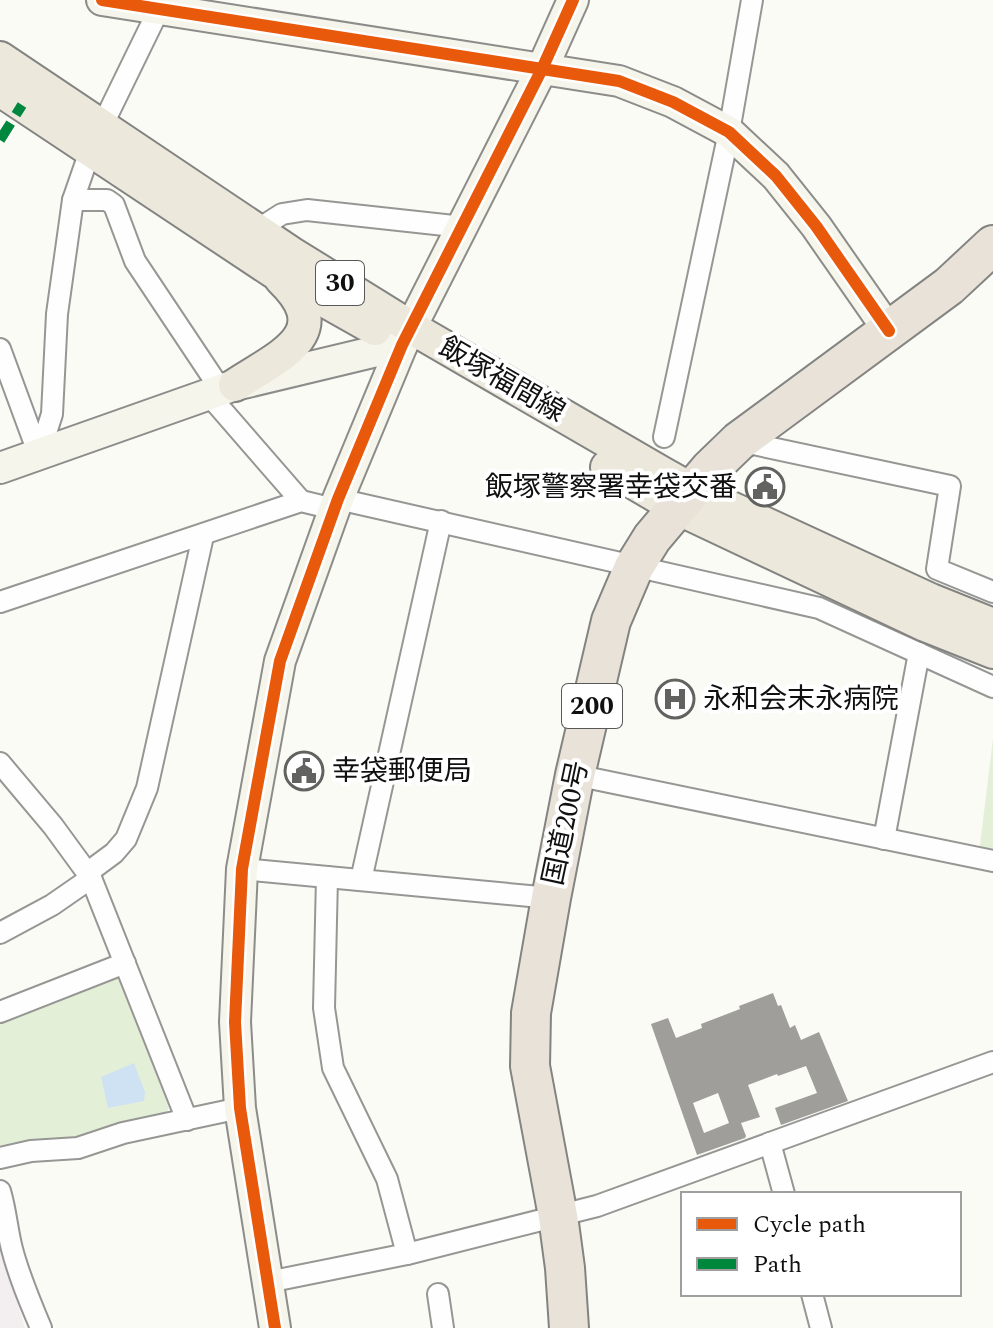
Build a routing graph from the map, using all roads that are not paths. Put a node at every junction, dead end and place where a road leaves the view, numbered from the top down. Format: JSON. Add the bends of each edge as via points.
{"nodes":[{"id":1,"x":102,"y":0,"type":"edge"},
{"id":2,"x":573,"y":0,"type":"edge"},
{"id":3,"x":752,"y":0,"type":"edge"},
{"id":4,"x":160,"y":7,"type":"junction"},
{"id":5,"x":0,"y":58,"type":"edge"},
{"id":6,"x":542,"y":69,"type":"junction"},
{"id":7,"x":0,"y":90,"type":"edge"},
{"id":8,"x":729,"y":132,"type":"junction"},
{"id":9,"x":96,"y":138,"type":"junction"},
{"id":10,"x":73,"y":200,"type":"junction"},
{"id":11,"x":463,"y":227,"type":"junction"},
{"id":12,"x":257,"y":230,"type":"junction"},
{"id":13,"x":993,"y":245,"type":"edge"},
{"id":14,"x":274,"y":272,"type":"junction"},
{"id":15,"x":889,"y":331,"type":"junction"},
{"id":16,"x":407,"y":337,"type":"junction"},
{"id":17,"x":0,"y":349,"type":"edge"},
{"id":18,"x":222,"y":390,"type":"junction"},
{"id":19,"x":664,"y":437,"type":"dead end"},
{"id":20,"x":739,"y":441,"type":"junction"},
{"id":21,"x":39,"y":455,"type":"junction"},
{"id":22,"x":0,"y":468,"type":"edge"},
{"id":23,"x":684,"y":499,"type":"junction"},
{"id":24,"x":301,"y":501,"type":"junction"},
{"id":25,"x":336,"y":504,"type":"junction"},
{"id":26,"x":441,"y":521,"type":"junction"},
{"id":27,"x":203,"y":536,"type":"junction"},
{"id":28,"x":634,"y":567,"type":"junction"},
{"id":29,"x":993,"y":592,"type":"edge"},
{"id":30,"x":0,"y":602,"type":"edge"},
{"id":31,"x":993,"y":625,"type":"edge"},
{"id":32,"x":993,"y":652,"type":"edge"},
{"id":33,"x":919,"y":653,"type":"junction"},
{"id":34,"x":993,"y":687,"type":"edge"},
{"id":35,"x":0,"y":763,"type":"edge"},
{"id":36,"x":575,"y":775,"type":"junction"},
{"id":37,"x":884,"y":839,"type":"junction"},
{"id":38,"x":993,"y":861,"type":"edge"},
{"id":39,"x":242,"y":869,"type":"junction"},
{"id":40,"x":89,"y":875,"type":"junction"},
{"id":41,"x":327,"y":877,"type":"junction"},
{"id":42,"x":361,"y":880,"type":"junction"},
{"id":43,"x":551,"y":898,"type":"junction"},
{"id":44,"x":0,"y":933,"type":"edge"},
{"id":45,"x":125,"y":963,"type":"junction"},
{"id":46,"x":0,"y":1012,"type":"edge"},
{"id":47,"x":993,"y":1062,"type":"edge"},
{"id":48,"x":240,"y":1108,"type":"junction"},
{"id":49,"x":187,"y":1120,"type":"junction"},
{"id":50,"x":770,"y":1143,"type":"junction"},
{"id":51,"x":0,"y":1158,"type":"edge"},
{"id":52,"x":0,"y":1191,"type":"edge"},
{"id":53,"x":783,"y":1192,"type":"edge"},
{"id":54,"x":558,"y":1216,"type":"junction"},
{"id":55,"x":407,"y":1254,"type":"junction"},
{"id":56,"x":268,"y":1282,"type":"junction"},
{"id":57,"x":438,"y":1294,"type":"dead end"},
{"id":58,"x":813,"y":1296,"type":"edge"},
{"id":59,"x":41,"y":1328,"type":"edge"},
{"id":60,"x":275,"y":1328,"type":"edge"},
{"id":61,"x":443,"y":1328,"type":"edge"},
{"id":62,"x":569,"y":1328,"type":"edge"},
{"id":63,"x":821,"y":1328,"type":"edge"}],
"edges":[{"from":1,"to":4,"type":"street"},
{"from":2,"to":6,"type":"street"},
{"from":3,"to":8,"type":"street"},
{"from":4,"to":6,"type":"street"},
{"from":4,"to":9,"type":"street"},
{"from":5,"to":9,"type":"main road","name":"飯塚福間線","number":"30"},
{"from":6,"to":8,"type":"street","via":[[619,81]]},
{"from":6,"to":11,"type":"street"},
{"from":7,"to":9,"type":"main road","name":"飯塚福間線","number":"30"},
{"from":8,"to":15,"type":"street","via":[[776,176]]},
{"from":8,"to":19,"type":"street"},
{"from":9,"to":10,"type":"street"},
{"from":9,"to":12,"type":"main road","name":"飯塚福間線","number":"30"},
{"from":9,"to":14,"type":"main road","name":"飯塚福間線","number":"30"},
{"from":10,"to":18,"type":"street","via":[[107,200],[114,205],[135,261]]},
{"from":10,"to":21,"type":"street","via":[[57,314],[52,414]]},
{"from":11,"to":12,"type":"street","via":[[307,210],[282,214]]},
{"from":11,"to":16,"type":"street"},
{"from":12,"to":16,"type":"main road","name":"飯塚福間線","number":"30"},
{"from":13,"to":15,"type":"highway","name":"国道200号","number":"200"},
{"from":14,"to":16,"type":"main road","name":"飯塚福間線","number":"30"},
{"from":14,"to":18,"type":"main road","via":[[298,295],[302,334],[295,345]]},
{"from":15,"to":20,"type":"highway","name":"国道200号","number":"200"},
{"from":16,"to":18,"type":"street"},
{"from":16,"to":23,"type":"main road","name":"飯塚福間線","number":"30"},
{"from":16,"to":25,"type":"street"},
{"from":17,"to":21,"type":"street"},
{"from":18,"to":21,"type":"street"},
{"from":18,"to":24,"type":"street"},
{"from":20,"to":23,"type":"highway","name":"国道200号","number":"200"},
{"from":20,"to":29,"type":"street","via":[[950,486],[937,569]]},
{"from":21,"to":22,"type":"street"},
{"from":23,"to":28,"type":"highway","name":"国道200号","number":"200"},
{"from":23,"to":31,"type":"main road","name":"飯塚福間線","number":"30"},
{"from":23,"to":32,"type":"main road","name":"飯塚福間線","number":"30","via":[[925,625]]},
{"from":24,"to":25,"type":"street"},
{"from":24,"to":27,"type":"street"},
{"from":25,"to":26,"type":"street"},
{"from":25,"to":39,"type":"street","via":[[280,661]]},
{"from":26,"to":28,"type":"street"},
{"from":26,"to":42,"type":"street"},
{"from":27,"to":30,"type":"street"},
{"from":27,"to":40,"type":"street","via":[[147,788],[126,839]]},
{"from":28,"to":33,"type":"street","via":[[819,608]]},
{"from":28,"to":36,"type":"highway","name":"国道200号","number":"200","via":[[611,621]]},
{"from":33,"to":34,"type":"street"},
{"from":33,"to":37,"type":"street"},
{"from":35,"to":40,"type":"street"},
{"from":36,"to":37,"type":"street"},
{"from":36,"to":43,"type":"highway","name":"国道200号","number":"200"},
{"from":37,"to":38,"type":"street"},
{"from":39,"to":41,"type":"street"},
{"from":39,"to":48,"type":"street","via":[[235,1022]]},
{"from":40,"to":44,"type":"street","via":[[52,905]]},
{"from":40,"to":45,"type":"street"},
{"from":41,"to":42,"type":"street"},
{"from":41,"to":55,"type":"street","via":[[324,1008],[333,1068],[387,1179]]},
{"from":42,"to":43,"type":"street"},
{"from":43,"to":54,"type":"highway","name":"国道200号","number":"200","via":[[531,1013],[530,1066]]},
{"from":45,"to":46,"type":"street"},
{"from":45,"to":49,"type":"street"},
{"from":47,"to":50,"type":"street"},
{"from":48,"to":49,"type":"street"},
{"from":48,"to":56,"type":"street"},
{"from":49,"to":51,"type":"street","via":[[78,1148]]},
{"from":50,"to":53,"type":"street"},
{"from":50,"to":54,"type":"street"},
{"from":52,"to":59,"type":"street","via":[[22,1285]]},
{"from":54,"to":55,"type":"street"},
{"from":54,"to":62,"type":"highway","name":"国道200号","number":"200"},
{"from":55,"to":56,"type":"street"},
{"from":56,"to":60,"type":"street"},
{"from":57,"to":61,"type":"street"},
{"from":58,"to":63,"type":"street"}]}
